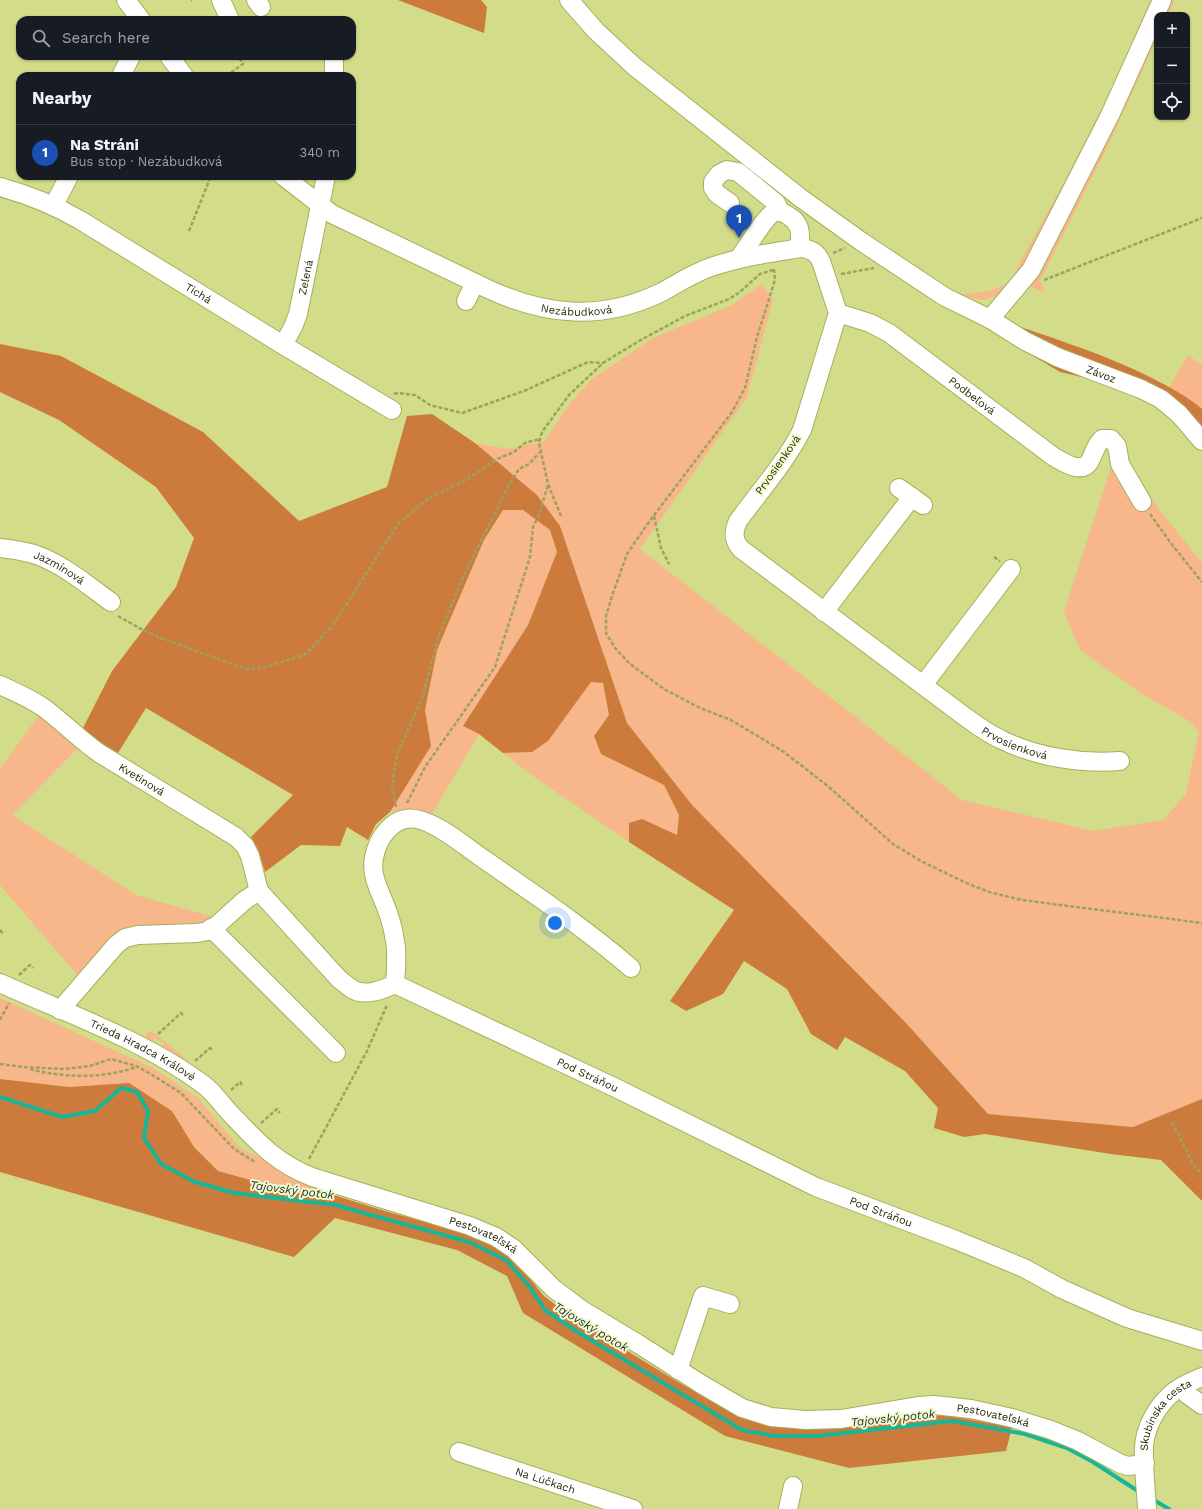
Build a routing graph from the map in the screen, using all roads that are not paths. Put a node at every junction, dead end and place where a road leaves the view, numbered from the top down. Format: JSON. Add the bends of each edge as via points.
{"nodes":[{"id":1,"x":126,"y":0,"type":"edge"},
{"id":2,"x":221,"y":0,"type":"edge"},
{"id":3,"x":569,"y":0,"type":"edge"},
{"id":4,"x":1162,"y":0,"type":"edge"},
{"id":5,"x":138,"y":16,"type":"edge"},
{"id":6,"x":228,"y":16,"type":"edge"},
{"id":7,"x":129,"y":60,"type":"edge"},
{"id":8,"x":172,"y":60,"type":"edge"},
{"id":9,"x":334,"y":60,"type":"edge"},
{"id":10,"x":123,"y":72,"type":"edge"},
{"id":11,"x":181,"y":72,"type":"edge"},
{"id":12,"x":334,"y":72,"type":"edge"},
{"id":13,"x":67,"y":180,"type":"edge"},
{"id":14,"x":287,"y":180,"type":"edge"},
{"id":15,"x":325,"y":180,"type":"edge"},
{"id":16,"x":0,"y":187,"type":"edge"},
{"id":17,"x":730,"y":203,"type":"dead end"},
{"id":18,"x":54,"y":205,"type":"junction"},
{"id":19,"x":320,"y":206,"type":"junction"},
{"id":20,"x":780,"y":212,"type":"junction"},
{"id":21,"x":800,"y":248,"type":"junction"},
{"id":22,"x":740,"y":258,"type":"junction"},
{"id":23,"x":475,"y":283,"type":"junction"},
{"id":24,"x":466,"y":301,"type":"dead end"},
{"id":25,"x":838,"y":313,"type":"junction"},
{"id":26,"x":990,"y":319,"type":"junction"},
{"id":27,"x":283,"y":345,"type":"junction"},
{"id":28,"x":392,"y":410,"type":"dead end"},
{"id":29,"x":1202,"y":441,"type":"edge"},
{"id":30,"x":1075,"y":467,"type":"junction"},
{"id":31,"x":1095,"y":476,"type":"dead end"},
{"id":32,"x":911,"y":497,"type":"dead end"},
{"id":33,"x":1142,"y":502,"type":"road end"},
{"id":34,"x":0,"y":548,"type":"edge"},
{"id":35,"x":1011,"y":569,"type":"dead end"},
{"id":36,"x":110,"y":602,"type":"road end"},
{"id":37,"x":824,"y":612,"type":"junction"},
{"id":38,"x":0,"y":685,"type":"edge"},
{"id":39,"x":923,"y":685,"type":"junction"},
{"id":40,"x":1120,"y":761,"type":"dead end"},
{"id":41,"x":259,"y":891,"type":"junction"},
{"id":42,"x":211,"y":928,"type":"junction"},
{"id":43,"x":631,"y":968,"type":"dead end"},
{"id":44,"x":8,"y":981,"type":"edge"},
{"id":45,"x":395,"y":984,"type":"junction"},
{"id":46,"x":60,"y":1010,"type":"junction"},
{"id":47,"x":336,"y":1053,"type":"dead end"},
{"id":48,"x":262,"y":1156,"type":"joint"},
{"id":49,"x":730,"y":1304,"type":"dead end"},
{"id":50,"x":1202,"y":1341,"type":"edge"},
{"id":51,"x":678,"y":1370,"type":"junction"},
{"id":52,"x":1202,"y":1377,"type":"edge"},
{"id":53,"x":1181,"y":1388,"type":"junction"},
{"id":54,"x":1202,"y":1406,"type":"edge"},
{"id":55,"x":459,"y":1452,"type":"dead end"},
{"id":56,"x":1145,"y":1464,"type":"junction"},
{"id":57,"x":793,"y":1486,"type":"dead end"},
{"id":58,"x":633,"y":1509,"type":"edge"},
{"id":59,"x":788,"y":1509,"type":"edge"},
{"id":60,"x":1147,"y":1509,"type":"edge"}],
"edges":[{"from":1,"to":5,"type":"street"},
{"from":2,"to":6,"type":"street"},
{"from":3,"to":26,"type":"street","name":"Závoz","via":[[596,31],[635,67],[802,199],[945,297]]},
{"from":4,"to":26,"type":"street","via":[[1110,115],[1030,270]]},
{"from":7,"to":10,"type":"street"},
{"from":8,"to":11,"type":"street"},
{"from":9,"to":12,"type":"street"},
{"from":13,"to":18,"type":"street"},
{"from":14,"to":19,"type":"street"},
{"from":15,"to":19,"type":"street","name":"Zelená"},
{"from":16,"to":18,"type":"street","name":"Tichá"},
{"from":17,"to":20,"type":"street","via":[[713,188],[713,182],[726,170],[738,172],[776,202]]},
{"from":18,"to":27,"type":"street","name":"Tichá"},
{"from":19,"to":23,"type":"street","name":"Nezábudková"},
{"from":19,"to":27,"type":"street","name":"Zelená","via":[[298,314]]},
{"from":20,"to":21,"type":"street","via":[[798,223]]},
{"from":20,"to":22,"type":"street","via":[[771,214],[766,219]]},
{"from":21,"to":22,"type":"street","name":"Nezábudková","via":[[774,261]]},
{"from":21,"to":25,"type":"street","via":[[814,252],[831,276]]},
{"from":22,"to":23,"type":"street","name":"Nezábudková","via":[[710,267],[638,302],[614,309],[589,312],[537,308],[511,300]]},
{"from":23,"to":24,"type":"street"},
{"from":25,"to":30,"type":"street","name":"Podbeľová","via":[[884,330],[1054,457]]},
{"from":25,"to":37,"type":"street","name":"Prvosienková","via":[[802,430],[783,462],[738,521],[734,536],[741,549]]},
{"from":26,"to":29,"type":"street","name":"Závoz","via":[[1057,357],[1161,399],[1179,414]]},
{"from":27,"to":28,"type":"street","name":"Tichá"},
{"from":30,"to":31,"type":"street","name":"Podbeľová"},
{"from":30,"to":33,"type":"street","via":[[1088,464],[1095,447],[1102,439],[1111,439],[1117,446],[1120,464]]},
{"from":32,"to":37,"type":"street"},
{"from":34,"to":36,"type":"street","name":"Jazmínová","via":[[33,554],[49,560],[79,578]]},
{"from":35,"to":39,"type":"street"},
{"from":37,"to":39,"type":"street","name":"Prvosienková"},
{"from":38,"to":41,"type":"street","name":"Kvetinová","via":[[44,708],[99,753],[236,837],[250,856]]},
{"from":39,"to":40,"type":"street","name":"Prvosienková","via":[[979,727],[1013,745],[1037,753],[1079,761]]},
{"from":41,"to":42,"type":"street"},
{"from":41,"to":45,"type":"street","name":"Kvetinová","via":[[339,979],[353,990],[367,992]]},
{"from":42,"to":46,"type":"street","via":[[197,933],[138,935],[125,938]]},
{"from":42,"to":47,"type":"street"},
{"from":43,"to":45,"type":"street","via":[[576,923],[430,823],[414,818],[399,821],[387,830],[378,843],[373,859],[374,876],[394,937],[397,958]]},
{"from":44,"to":46,"type":"street","name":"Trieda Hradca Králové"},
{"from":45,"to":50,"type":"street","name":"Pod Stráňou","via":[[618,1088],[816,1187],[1024,1268],[1062,1289],[1127,1318]]},
{"from":46,"to":48,"type":"street","name":"Trieda Hradca Králové","via":[[128,1040],[205,1086]]},
{"from":48,"to":51,"type":"street","name":"Pestovateľská","via":[[312,1177],[470,1226],[496,1237],[514,1249],[554,1289],[582,1310]]},
{"from":49,"to":51,"type":"street","via":[[700,1296]]},
{"from":51,"to":56,"type":"street","name":"Pestovateľská","via":[[742,1408],[771,1417],[841,1419],[934,1405],[971,1409],[1051,1430],[1121,1464]]},
{"from":52,"to":53,"type":"street","name":"Skubínska cesta"},
{"from":53,"to":54,"type":"street"},
{"from":53,"to":56,"type":"street","name":"Skubínska cesta","via":[[1170,1394],[1150,1423],[1144,1446]]},
{"from":55,"to":58,"type":"street","name":"Na Lúčkach"},
{"from":56,"to":60,"type":"street","name":"Skubínska cesta"},
{"from":57,"to":59,"type":"street"}]}
